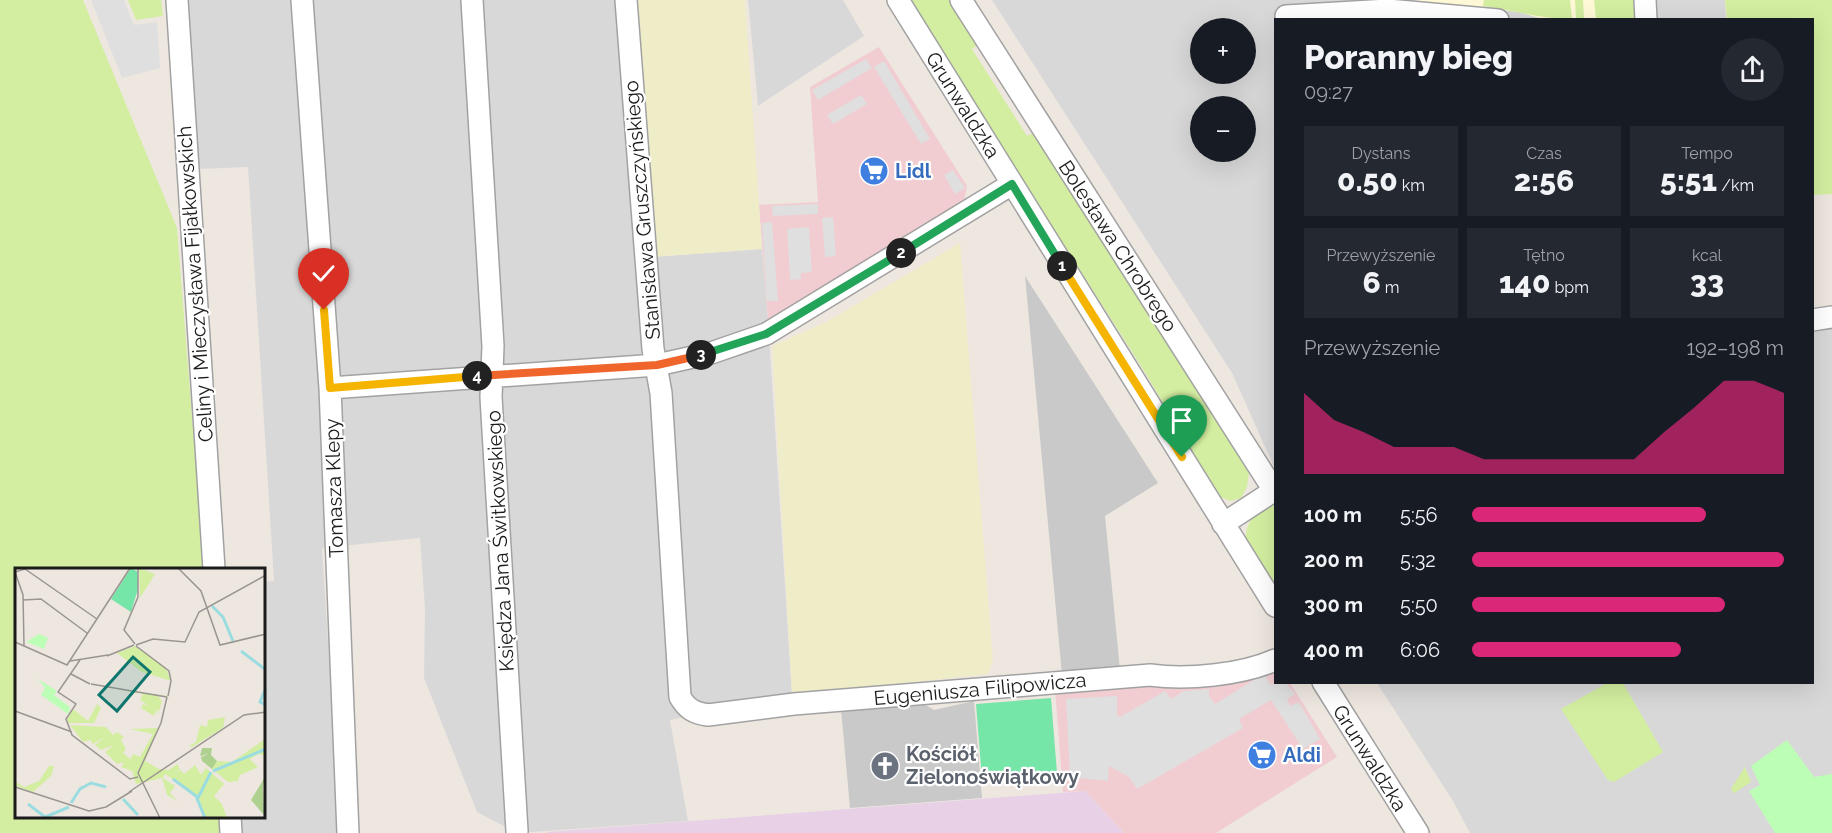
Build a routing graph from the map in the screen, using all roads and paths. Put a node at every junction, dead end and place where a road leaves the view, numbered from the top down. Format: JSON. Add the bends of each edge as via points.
{"nodes":[{"id":1,"x":177,"y":0,"type":"edge"},
{"id":2,"x":302,"y":0,"type":"edge"},
{"id":3,"x":472,"y":0,"type":"edge"},
{"id":4,"x":626,"y":0,"type":"edge"},
{"id":5,"x":898,"y":0,"type":"edge"},
{"id":6,"x":961,"y":0,"type":"edge"},
{"id":7,"x":1645,"y":0,"type":"edge"},
{"id":8,"x":1286,"y":12,"type":"edge"},
{"id":9,"x":1489,"y":18,"type":"edge"},
{"id":10,"x":1646,"y":18,"type":"edge"},
{"id":11,"x":1012,"y":184,"type":"junction"},
{"id":12,"x":1832,"y":317,"type":"edge"},
{"id":13,"x":1814,"y":320,"type":"edge"},
{"id":14,"x":657,"y":365,"type":"junction"},
{"id":15,"x":493,"y":375,"type":"junction"},
{"id":16,"x":330,"y":388,"type":"junction"},
{"id":17,"x":1274,"y":489,"type":"edge"},
{"id":18,"x":1274,"y":492,"type":"edge"},
{"id":19,"x":1223,"y":524,"type":"junction"},
{"id":20,"x":214,"y":568,"type":"edge"},
{"id":21,"x":1274,"y":604,"type":"edge"},
{"id":22,"x":1274,"y":660,"type":"edge"},
{"id":23,"x":1327,"y":685,"type":"edge"},
{"id":24,"x":686,"y":706,"type":"joint"},
{"id":25,"x":230,"y":818,"type":"edge"},
{"id":26,"x":517,"y":831,"type":"dead end"},
{"id":27,"x":231,"y":833,"type":"edge"},
{"id":28,"x":348,"y":833,"type":"edge"},
{"id":29,"x":1418,"y":833,"type":"edge"}],
"edges":[{"from":1,"to":20,"type":"street","name":"Celiny i Mieczysława Fijałkowskich"},
{"from":2,"to":16,"type":"street","name":"Tomasza Klepy"},
{"from":3,"to":15,"type":"street","name":"Księdza Jana Świtkowskiego"},
{"from":4,"to":14,"type":"street","name":"Stanisława Gruszczyńskiego","via":[[652,349]]},
{"from":5,"to":11,"type":"street","name":"Grunwaldzka"},
{"from":6,"to":17,"type":"street","name":"Bolesława Chrobrego"},
{"from":7,"to":10,"type":"street"},
{"from":8,"to":9,"type":"street","via":[[1388,10]]},
{"from":11,"to":14,"type":"street","via":[[766,334],[711,353]]},
{"from":11,"to":19,"type":"street","name":"Grunwaldzka"},
{"from":12,"to":13,"type":"street"},
{"from":14,"to":15,"type":"street"},
{"from":14,"to":24,"type":"street","name":"Stanisława Gruszczyńskiego","via":[[680,697]]},
{"from":15,"to":16,"type":"street"},
{"from":15,"to":26,"type":"street","name":"Księdza Jana Świtkowskiego","via":[[491,397]]},
{"from":16,"to":28,"type":"street","name":"Tomasza Klepy"},
{"from":18,"to":19,"type":"street"},
{"from":19,"to":21,"type":"street","name":"Grunwaldzka"},
{"from":22,"to":24,"type":"street","name":"Eugeniusza Filipowicza","via":[[1198,676],[1150,675],[794,704],[708,715],[696,714]]},
{"from":23,"to":29,"type":"street","name":"Grunwaldzka"},
{"from":25,"to":27,"type":"street"}]}
